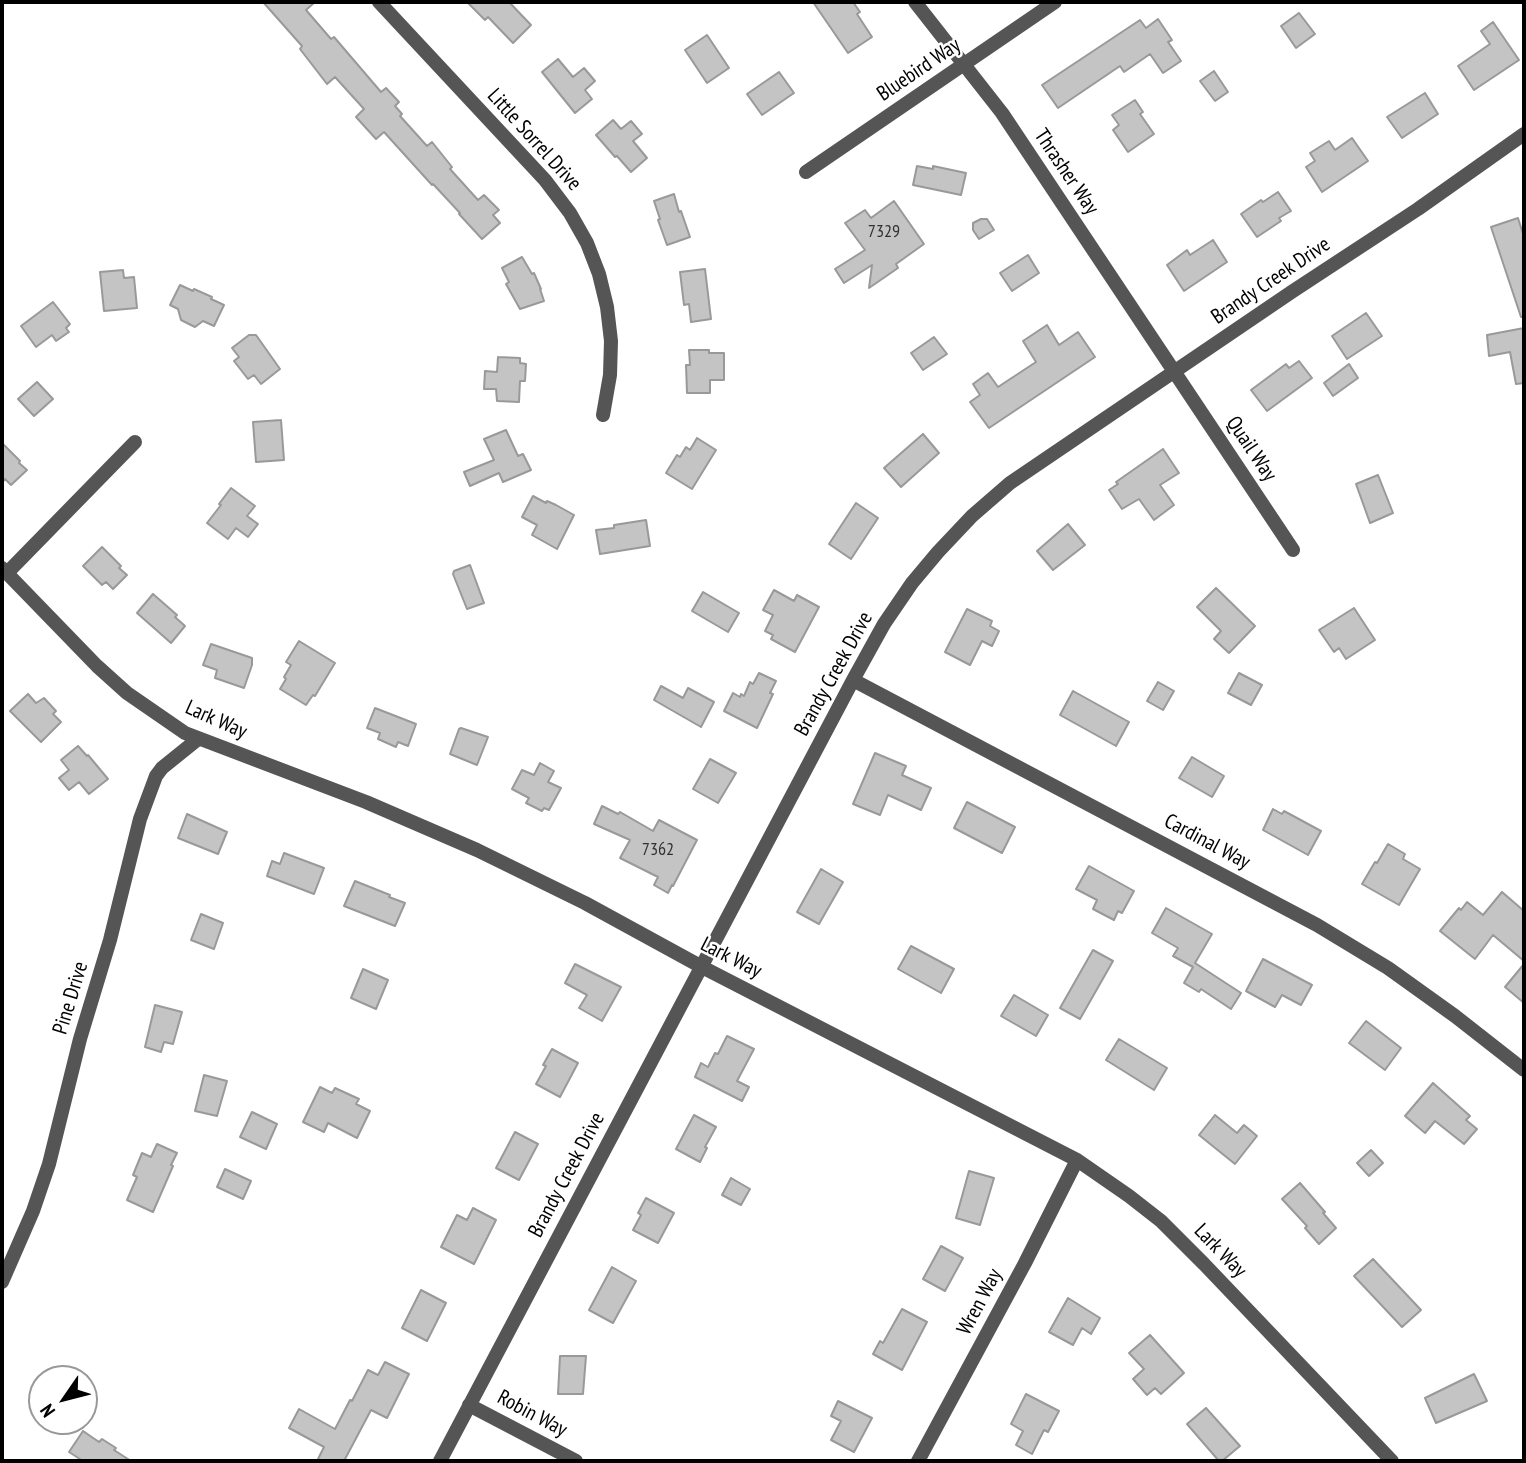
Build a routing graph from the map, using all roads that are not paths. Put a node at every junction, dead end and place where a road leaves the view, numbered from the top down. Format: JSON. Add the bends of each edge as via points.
{"nodes":[{"id":1,"x":379,"y":2,"type":"edge"},
{"id":2,"x":915,"y":2,"type":"edge"},
{"id":3,"x":1055,"y":2,"type":"edge"},
{"id":4,"x":964,"y":64,"type":"junction"},
{"id":5,"x":1524,"y":134,"type":"edge"},
{"id":6,"x":806,"y":172,"type":"dead end"},
{"id":7,"x":1174,"y":372,"type":"junction"},
{"id":8,"x":603,"y":415,"type":"dead end"},
{"id":9,"x":135,"y":442,"type":"dead end"},
{"id":10,"x":1293,"y":550,"type":"dead end"},
{"id":11,"x":4,"y":571,"type":"edge"},
{"id":12,"x":853,"y":680,"type":"junction"},
{"id":13,"x":198,"y":739,"type":"junction"},
{"id":14,"x":702,"y":967,"type":"junction"},
{"id":15,"x":1524,"y":1070,"type":"edge"},
{"id":16,"x":1077,"y":1160,"type":"junction"},
{"id":17,"x":2,"y":1282,"type":"edge"},
{"id":18,"x":469,"y":1405,"type":"junction"},
{"id":19,"x":440,"y":1461,"type":"edge"},
{"id":20,"x":576,"y":1461,"type":"edge"},
{"id":21,"x":918,"y":1461,"type":"edge"},
{"id":22,"x":1392,"y":1461,"type":"edge"}],
"edges":[{"from":1,"to":8,"type":"street","name":"Little Sorrel Drive","via":[[545,180],[587,243],[599,274],[611,341]]},
{"from":2,"to":4,"type":"street","name":"Thrasher Way"},
{"from":3,"to":4,"type":"street","name":"Bluebird Way"},
{"from":4,"to":6,"type":"street","name":"Bluebird Way"},
{"from":4,"to":7,"type":"street","name":"Thrasher Way","via":[[1002,113]]},
{"from":5,"to":7,"type":"street","name":"Brandy Creek Drive"},
{"from":7,"to":10,"type":"street","name":"Quail Way"},
{"from":7,"to":12,"type":"street","name":"Brandy Creek Drive","via":[[1010,483],[972,516],[912,583]]},
{"from":9,"to":11,"type":"street"},
{"from":11,"to":13,"type":"street","name":"Lark Way","via":[[127,693]]},
{"from":12,"to":14,"type":"street","name":"Brandy Creek Drive"},
{"from":12,"to":15,"type":"street","name":"Cardinal Way","via":[[1317,925],[1388,968]]},
{"from":13,"to":14,"type":"street","name":"Lark Way","via":[[366,802],[477,850]]},
{"from":13,"to":17,"type":"street","name":"Pine Drive","via":[[156,776],[140,820],[49,1164]]},
{"from":14,"to":16,"type":"street","name":"Lark Way"},
{"from":14,"to":18,"type":"street","name":"Brandy Creek Drive"},
{"from":16,"to":21,"type":"street","name":"Wren Way"},
{"from":16,"to":22,"type":"street","name":"Lark Way","via":[[1161,1221]]},
{"from":18,"to":19,"type":"street","name":"Brandy Creek Drive"},
{"from":18,"to":20,"type":"street","name":"Robin Way"}]}
